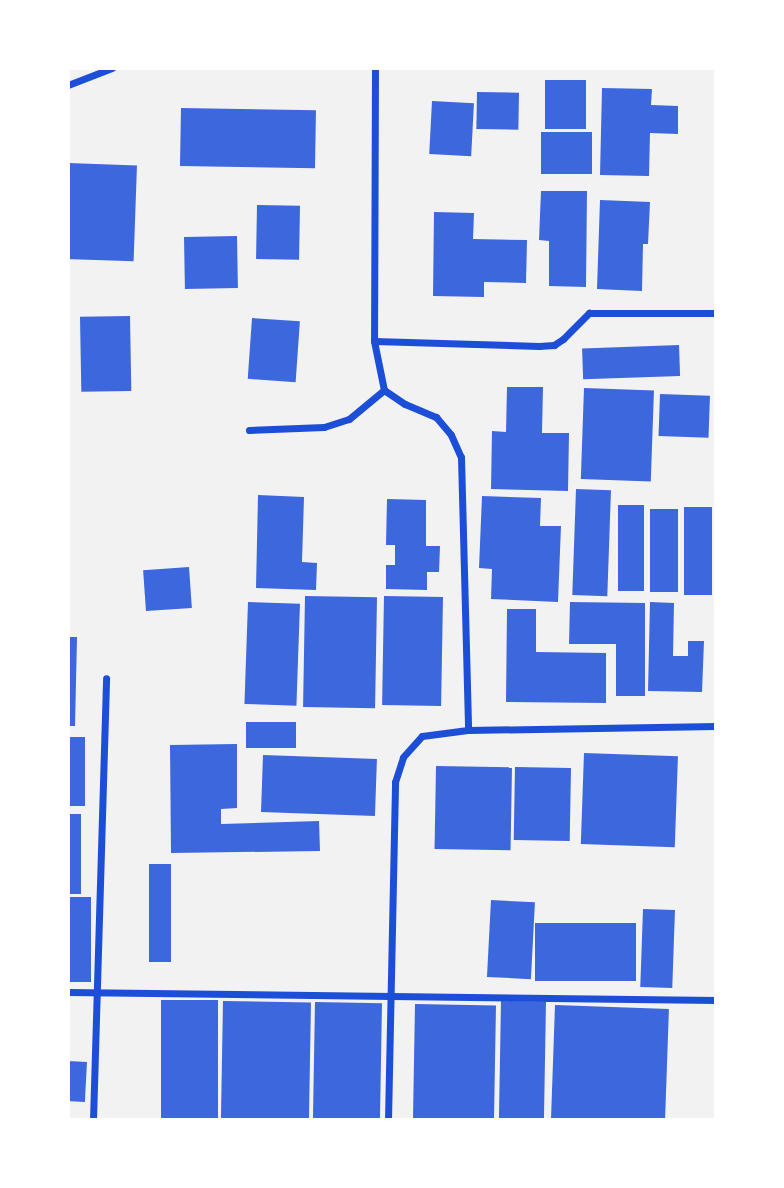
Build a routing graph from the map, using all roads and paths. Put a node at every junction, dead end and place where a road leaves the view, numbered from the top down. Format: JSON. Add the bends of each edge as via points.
{"nodes":[{"id":1,"x":112,"y":68,"type":"edge"},
{"id":2,"x":375,"y":68,"type":"edge"},
{"id":3,"x":68,"y":85,"type":"edge"},
{"id":4,"x":716,"y":313,"type":"edge"},
{"id":5,"x":374,"y":341,"type":"junction"},
{"id":6,"x":383,"y":390,"type":"junction"},
{"id":7,"x":249,"y":430,"type":"dead end"},
{"id":8,"x":106,"y":678,"type":"dead end"},
{"id":9,"x":716,"y":726,"type":"edge"},
{"id":10,"x":468,"y":730,"type":"junction"},
{"id":11,"x":68,"y":992,"type":"edge"},
{"id":12,"x":97,"y":994,"type":"junction"},
{"id":13,"x":391,"y":995,"type":"junction"},
{"id":14,"x":716,"y":1000,"type":"edge"},
{"id":15,"x":93,"y":1120,"type":"edge"},
{"id":16,"x":388,"y":1120,"type":"edge"}],
"edges":[{"from":1,"to":3,"type":"street"},
{"from":2,"to":5,"type":"street"},
{"from":4,"to":5,"type":"street","via":[[589,313],[554,345]]},
{"from":5,"to":6,"type":"street"},
{"from":6,"to":7,"type":"street","via":[[349,419],[324,428]]},
{"from":6,"to":10,"type":"street","via":[[436,417],[461,457]]},
{"from":8,"to":12,"type":"street"},
{"from":9,"to":10,"type":"street"},
{"from":10,"to":13,"type":"street","via":[[422,737],[403,757],[395,782]]},
{"from":11,"to":12,"type":"street"},
{"from":12,"to":13,"type":"street"},
{"from":12,"to":15,"type":"street"},
{"from":13,"to":14,"type":"street"},
{"from":13,"to":16,"type":"street"}]}
